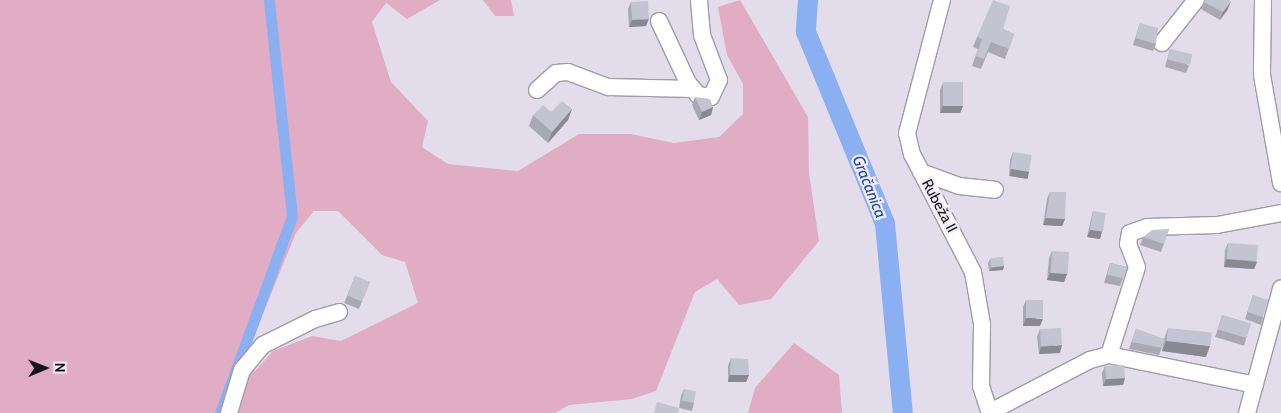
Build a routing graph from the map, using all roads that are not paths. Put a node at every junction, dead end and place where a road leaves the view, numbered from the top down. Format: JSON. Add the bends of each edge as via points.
{"nodes":[{"id":1,"x":699,"y":0,"type":"edge"},
{"id":2,"x":942,"y":0,"type":"edge"},
{"id":3,"x":1196,"y":0,"type":"edge"},
{"id":4,"x":1263,"y":0,"type":"edge"},
{"id":5,"x":659,"y":21,"type":"dead end"},
{"id":6,"x":1162,"y":43,"type":"dead end"},
{"id":7,"x":1265,"y":81,"type":"junction"},
{"id":8,"x":692,"y":89,"type":"junction"},
{"id":9,"x":537,"y":90,"type":"dead end"},
{"id":10,"x":1281,"y":101,"type":"edge"},
{"id":11,"x":921,"y":172,"type":"junction"},
{"id":12,"x":1281,"y":183,"type":"edge"},
{"id":13,"x":996,"y":190,"type":"dead end"},
{"id":14,"x":1281,"y":212,"type":"edge"},
{"id":15,"x":1281,"y":289,"type":"edge"},
{"id":16,"x":339,"y":312,"type":"dead end"},
{"id":17,"x":1276,"y":326,"type":"edge"},
{"id":18,"x":1109,"y":354,"type":"junction"},
{"id":19,"x":1255,"y":385,"type":"junction"},
{"id":20,"x":228,"y":413,"type":"edge"},
{"id":21,"x":990,"y":413,"type":"edge"},
{"id":22,"x":1247,"y":413,"type":"edge"}],
"edges":[{"from":1,"to":8,"type":"street","via":[[702,35],[719,87],[711,97]]},
{"from":2,"to":11,"type":"street","name":"Rubeža II","via":[[909,114],[907,133]]},
{"from":3,"to":6,"type":"street"},
{"from":4,"to":7,"type":"street"},
{"from":5,"to":8,"type":"street"},
{"from":7,"to":10,"type":"street"},
{"from":7,"to":12,"type":"street"},
{"from":8,"to":9,"type":"street","via":[[608,87],[568,72],[556,73]]},
{"from":11,"to":13,"type":"street","via":[[959,186]]},
{"from":11,"to":21,"type":"street","name":"Rubeža II","via":[[973,272],[982,324],[981,386]]},
{"from":14,"to":18,"type":"street","via":[[1217,225],[1148,227],[1130,232],[1128,244],[1137,267]]},
{"from":15,"to":17,"type":"street"},
{"from":16,"to":20,"type":"street","via":[[315,319],[263,345],[242,370]]},
{"from":17,"to":19,"type":"street"},
{"from":18,"to":19,"type":"street"},
{"from":18,"to":21,"type":"street","via":[[1090,360]]},
{"from":19,"to":22,"type":"street"}]}
